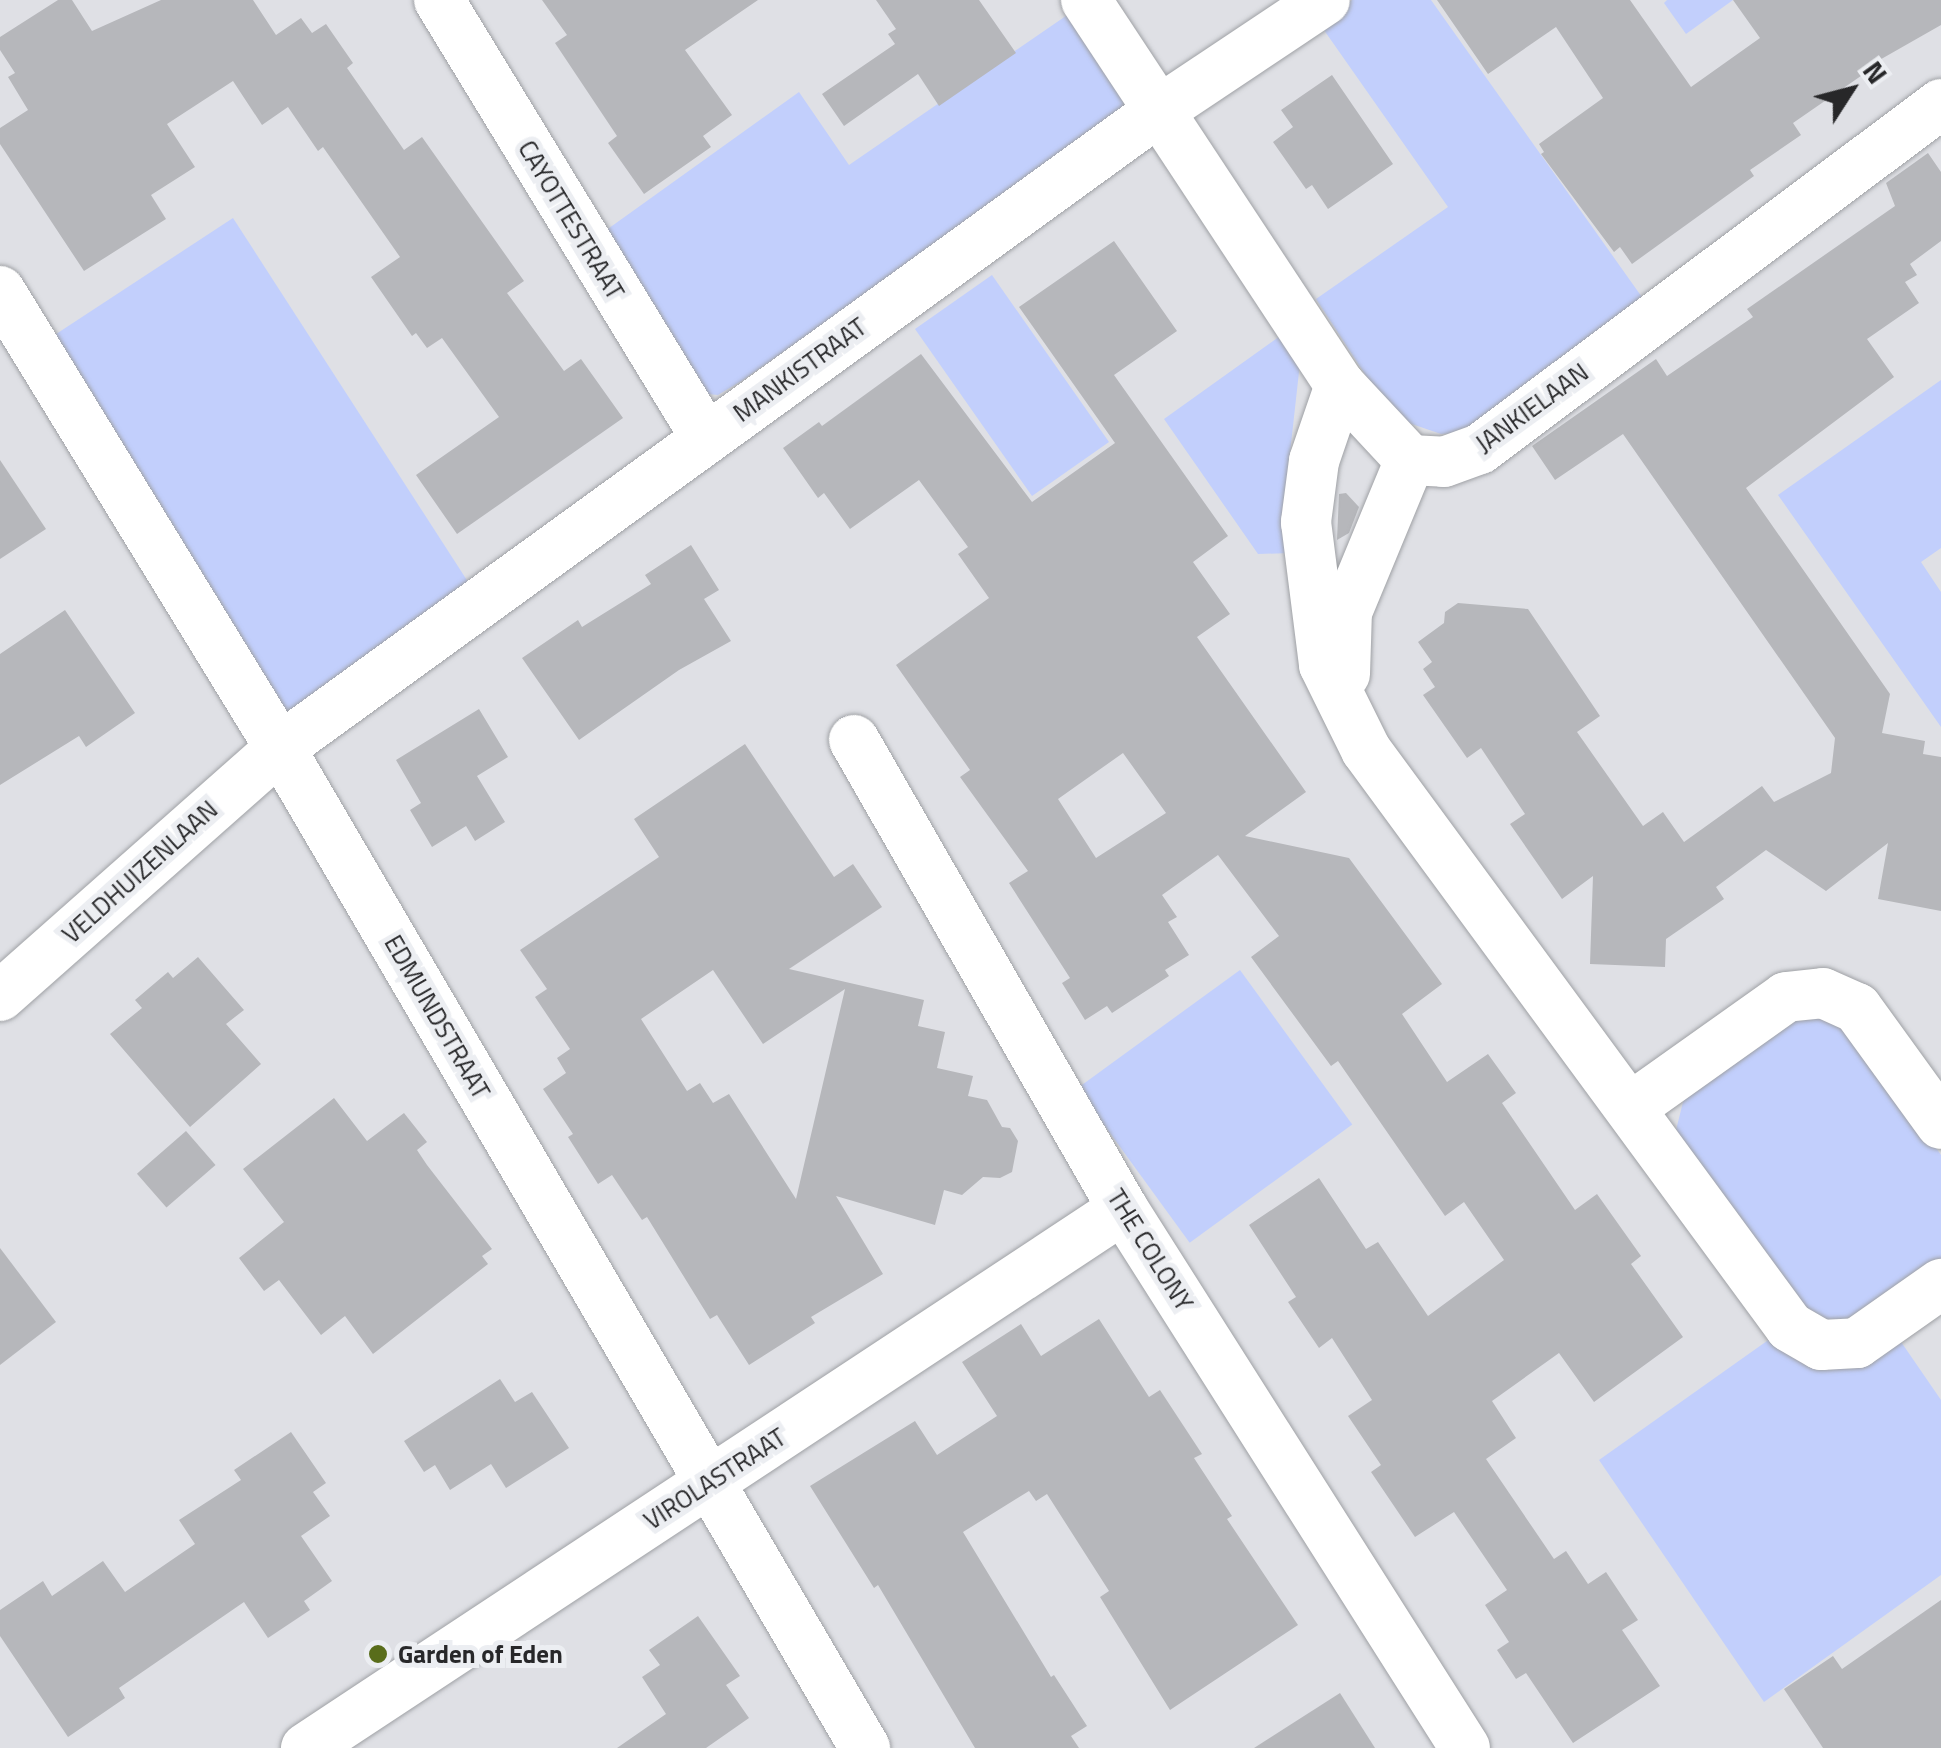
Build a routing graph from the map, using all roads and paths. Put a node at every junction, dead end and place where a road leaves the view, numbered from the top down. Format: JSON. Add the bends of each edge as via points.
{"nodes":[{"id":1,"x":439,"y":0,"type":"edge"},
{"id":2,"x":1086,"y":0,"type":"edge"},
{"id":3,"x":1325,"y":0,"type":"edge"},
{"id":4,"x":1941,"y":104,"type":"edge"},
{"id":5,"x":1160,"y":110,"type":"junction"},
{"id":6,"x":0,"y":291,"type":"edge"},
{"id":7,"x":13,"y":344,"type":"edge"},
{"id":8,"x":1340,"y":385,"type":"junction"},
{"id":9,"x":706,"y":438,"type":"junction"},
{"id":10,"x":1410,"y":460,"type":"junction"},
{"id":11,"x":1344,"y":709,"type":"junction"},
{"id":12,"x":854,"y":740,"type":"dead end"},
{"id":13,"x":280,"y":748,"type":"junction"},
{"id":14,"x":0,"y":996,"type":"edge"},
{"id":15,"x":1630,"y":1108,"type":"junction"},
{"id":16,"x":1941,"y":1124,"type":"edge"},
{"id":17,"x":1122,"y":1209,"type":"junction"},
{"id":18,"x":1941,"y":1284,"type":"edge"},
{"id":19,"x":709,"y":1483,"type":"junction"},
{"id":20,"x":306,"y":1748,"type":"edge"},
{"id":21,"x":865,"y":1748,"type":"edge"},
{"id":22,"x":1465,"y":1748,"type":"edge"}],
"edges":[{"from":1,"to":9,"type":"street","name":"CAYOTTESTRAAT"},
{"from":2,"to":5,"type":"street"},
{"from":3,"to":5,"type":"street","name":"MANKISTRAAT"},
{"from":4,"to":10,"type":"street","name":"JANKIELAAN","via":[[1480,449],[1444,462]]},
{"from":5,"to":8,"type":"street"},
{"from":5,"to":9,"type":"street","name":"MANKISTRAAT"},
{"from":6,"to":7,"type":"street","name":"EDMUNDSTRAAT"},
{"from":7,"to":13,"type":"street","name":"EDMUNDSTRAAT"},
{"from":8,"to":10,"type":"street"},
{"from":8,"to":11,"type":"street","via":[[1314,461],[1306,522],[1324,665]]},
{"from":9,"to":13,"type":"street","name":"MANKISTRAAT"},
{"from":10,"to":11,"type":"street","via":[[1347,612]]},
{"from":11,"to":15,"type":"street","via":[[1366,750]]},
{"from":12,"to":17,"type":"street","name":"THE COLONY"},
{"from":13,"to":14,"type":"street","name":"VELDHUIZENLAAN"},
{"from":13,"to":19,"type":"street","name":"EDMUNDSTRAAT"},
{"from":15,"to":16,"type":"street","via":[[1786,997],[1823,993],[1858,1008]]},
{"from":15,"to":18,"type":"street","via":[[1790,1327],[1821,1346],[1857,1343]]},
{"from":17,"to":19,"type":"street","name":"VIROLASTRAAT"},
{"from":17,"to":22,"type":"street","name":"THE COLONY"},
{"from":19,"to":20,"type":"street","name":"VIROLASTRAAT"},
{"from":19,"to":21,"type":"street","name":"EDMUNDSTRAAT"}]}
